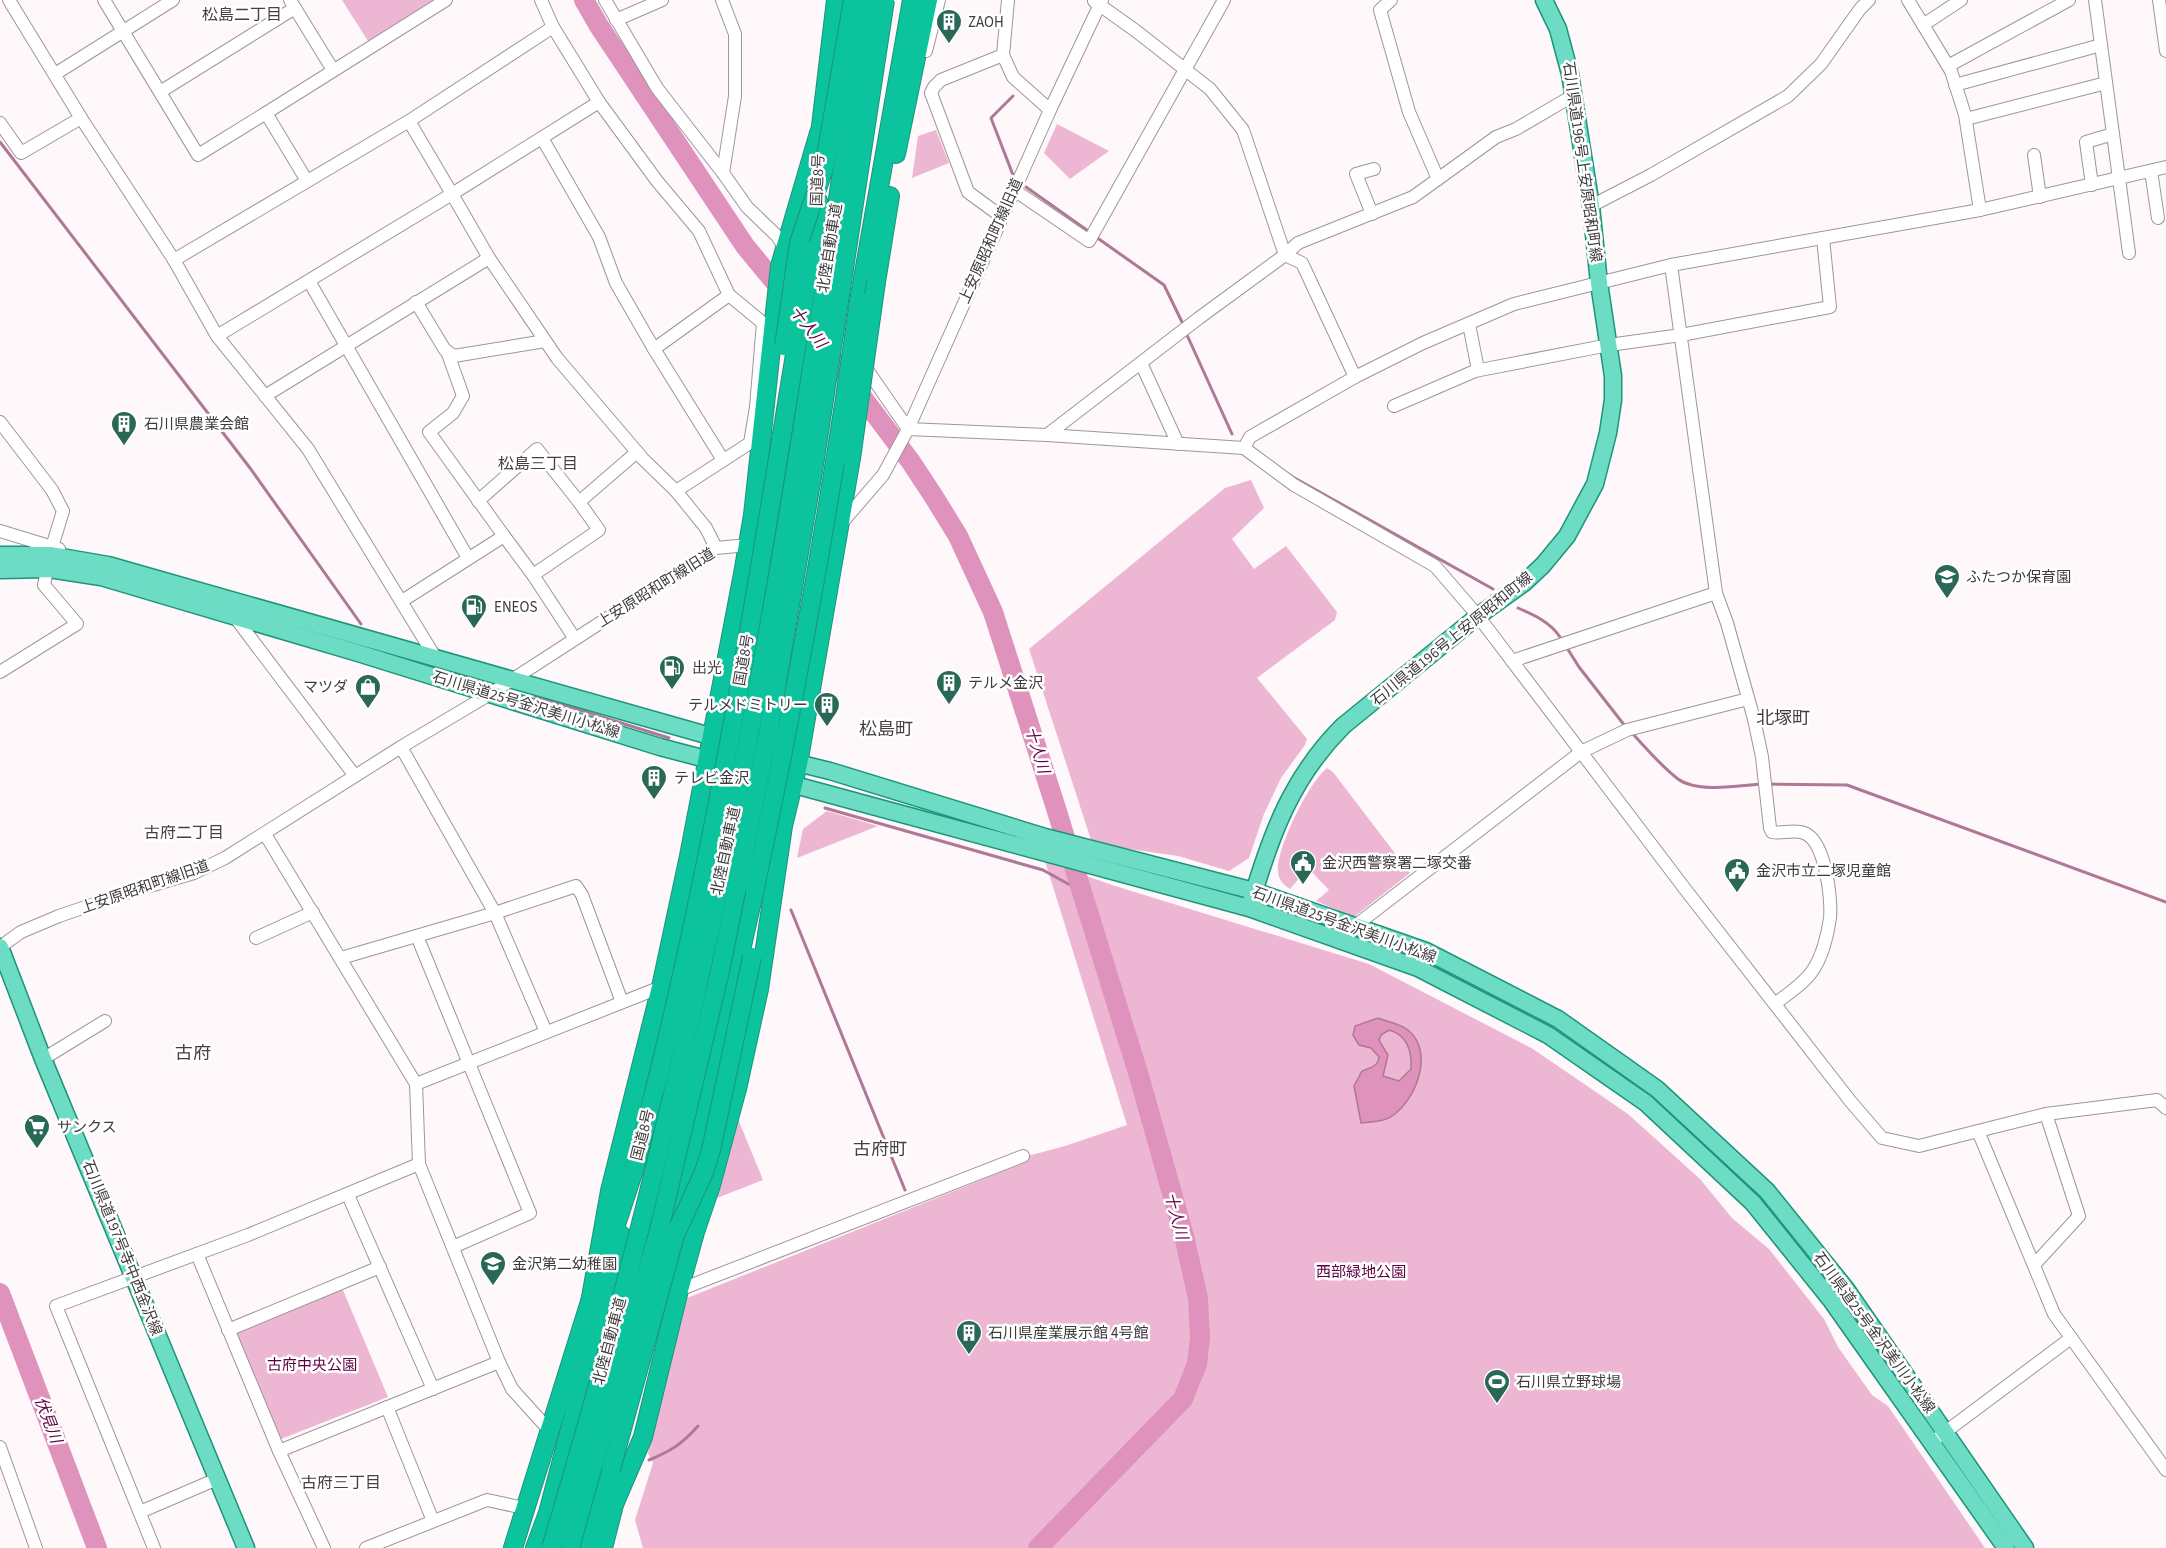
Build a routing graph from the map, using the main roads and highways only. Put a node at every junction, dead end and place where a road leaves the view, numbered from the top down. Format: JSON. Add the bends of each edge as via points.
{"nodes":[{"id":1,"x":836,"y":0,"type":"edge"},
{"id":2,"x":853,"y":0,"type":"edge"},
{"id":3,"x":868,"y":0,"type":"edge"},
{"id":4,"x":885,"y":0,"type":"edge"},
{"id":5,"x":912,"y":0,"type":"edge"},
{"id":6,"x":922,"y":0,"type":"edge"},
{"id":7,"x":928,"y":0,"type":"edge"},
{"id":8,"x":1544,"y":0,"type":"edge"},
{"id":9,"x":917,"y":52,"type":"junction"},
{"id":10,"x":819,"y":133,"type":"junction"},
{"id":11,"x":753,"y":515,"type":"junction"},
{"id":12,"x":0,"y":555,"type":"edge"},
{"id":13,"x":50,"y":557,"type":"junction"},
{"id":14,"x":0,"y":570,"type":"edge"},
{"id":15,"x":712,"y":736,"type":"junction"},
{"id":16,"x":708,"y":759,"type":"junction"},
{"id":17,"x":798,"y":764,"type":"junction"},
{"id":18,"x":793,"y":785,"type":"junction"},
{"id":19,"x":1048,"y":845,"type":"junction"},
{"id":20,"x":1093,"y":859,"type":"junction"},
{"id":21,"x":778,"y":866,"type":"junction"},
{"id":22,"x":1254,"y":891,"type":"junction"},
{"id":23,"x":1249,"y":908,"type":"junction"},
{"id":24,"x":0,"y":947,"type":"edge"},
{"id":25,"x":634,"y":1170,"type":"junction"},
{"id":26,"x":590,"y":1303,"type":"junction"},
{"id":27,"x":615,"y":1502,"type":"junction"},
{"id":28,"x":524,"y":1508,"type":"junction"},
{"id":29,"x":606,"y":1544,"type":"edge"},
{"id":30,"x":246,"y":1548,"type":"edge"},
{"id":31,"x":513,"y":1548,"type":"edge"},
{"id":32,"x":534,"y":1548,"type":"edge"},
{"id":33,"x":551,"y":1548,"type":"edge"},
{"id":34,"x":570,"y":1548,"type":"edge"},
{"id":35,"x":588,"y":1548,"type":"edge"},
{"id":36,"x":2006,"y":1548,"type":"edge"},
{"id":37,"x":2025,"y":1548,"type":"edge"}],
"edges":[{"from":1,"to":10,"type":"highway","name":"国道8号"},
{"from":2,"to":11,"type":"highway","bridge":true,"via":[[826,158],[799,243],[771,431]]},
{"from":3,"to":33,"type":"highway","name":"北陸自動車道","bridge":true,"via":[[780,563],[726,851],[672,1102]]},
{"from":4,"to":34,"type":"highway","name":"北陸自動車道","bridge":true,"via":[[814,465],[764,756],[720,971],[667,1198]]},
{"from":5,"to":27,"type":"highway","bridge":true,"via":[[789,726],[690,1176],[669,1242],[643,1355]]},
{"from":6,"to":9,"type":"highway"},
{"from":7,"to":9,"type":"highway"},
{"from":8,"to":22,"type":"main road","name":"石川県道196号上安原昭和町線","via":[[1565,51],[1574,95],[1613,376],[1608,433],[1595,484],[1567,536],[1543,565],[1323,745],[1295,785],[1273,832]]},
{"from":9,"to":17,"type":"highway","bridge":true,"via":[[896,152],[851,458]]},
{"from":10,"to":11,"type":"highway","via":[[780,266],[768,324]]},
{"from":10,"to":25,"type":"highway","name":"国道8号","bridge":true,"via":[[818,204],[812,250],[761,562],[721,786],[673,1015]]},
{"from":11,"to":15,"type":"highway"},
{"from":12,"to":13,"type":"main road","name":"石川県道25号金沢美川小松線"},
{"from":13,"to":14,"type":"main road","name":"石川県道25号金沢美川小松線"},
{"from":13,"to":15,"type":"main road","name":"石川県道25号金沢美川小松線","via":[[108,565]]},
{"from":13,"to":16,"type":"main road","name":"石川県道25号金沢美川小松線","via":[[101,577]]},
{"from":15,"to":16,"type":"highway"},
{"from":15,"to":17,"type":"main road","name":"石川県道25号金沢美川小松線"},
{"from":16,"to":18,"type":"main road","name":"石川県道25号金沢美川小松線"},
{"from":16,"to":26,"type":"highway","via":[[661,987],[610,1191]]},
{"from":17,"to":18,"type":"highway"},
{"from":17,"to":19,"type":"main road","name":"石川県道25号金沢美川小松線","via":[[830,771]]},
{"from":18,"to":19,"type":"main road","name":"石川県道25号金沢美川小松線"},
{"from":18,"to":21,"type":"highway"},
{"from":19,"to":20,"type":"main road"},
{"from":20,"to":22,"type":"main road","name":"石川県道25号金沢美川小松線"},
{"from":20,"to":23,"type":"main road","name":"石川県道25号金沢美川小松線"},
{"from":21,"to":27,"type":"highway","via":[[759,989],[736,1089],[679,1290],[643,1437]]},
{"from":21,"to":35,"type":"highway","bridge":true,"via":[[753,957],[711,1150],[675,1234]]},
{"from":22,"to":23,"type":"main road","name":"石川県道196号上安原昭和町線"},
{"from":22,"to":37,"type":"main road","name":"石川県道25号金沢美川小松線","via":[[1426,951],[1558,1019],[1657,1089],[1767,1191],[1846,1289]]},
{"from":23,"to":36,"type":"main road","name":"石川県道25号金沢美川小松線","via":[[1418,968],[1548,1035],[1646,1103],[1753,1203],[1832,1300]]},
{"from":24,"to":30,"type":"main road","name":"石川県道197号寺中西金沢線"},
{"from":25,"to":26,"type":"highway","name":"国道8号"},
{"from":25,"to":32,"type":"highway","via":[[548,1513]]},
{"from":26,"to":28,"type":"highway","name":"国道8号"},
{"from":27,"to":29,"type":"highway"},
{"from":28,"to":31,"type":"highway","name":"国道8号"},
{"from":28,"to":32,"type":"highway","via":[[535,1530]]}]}
